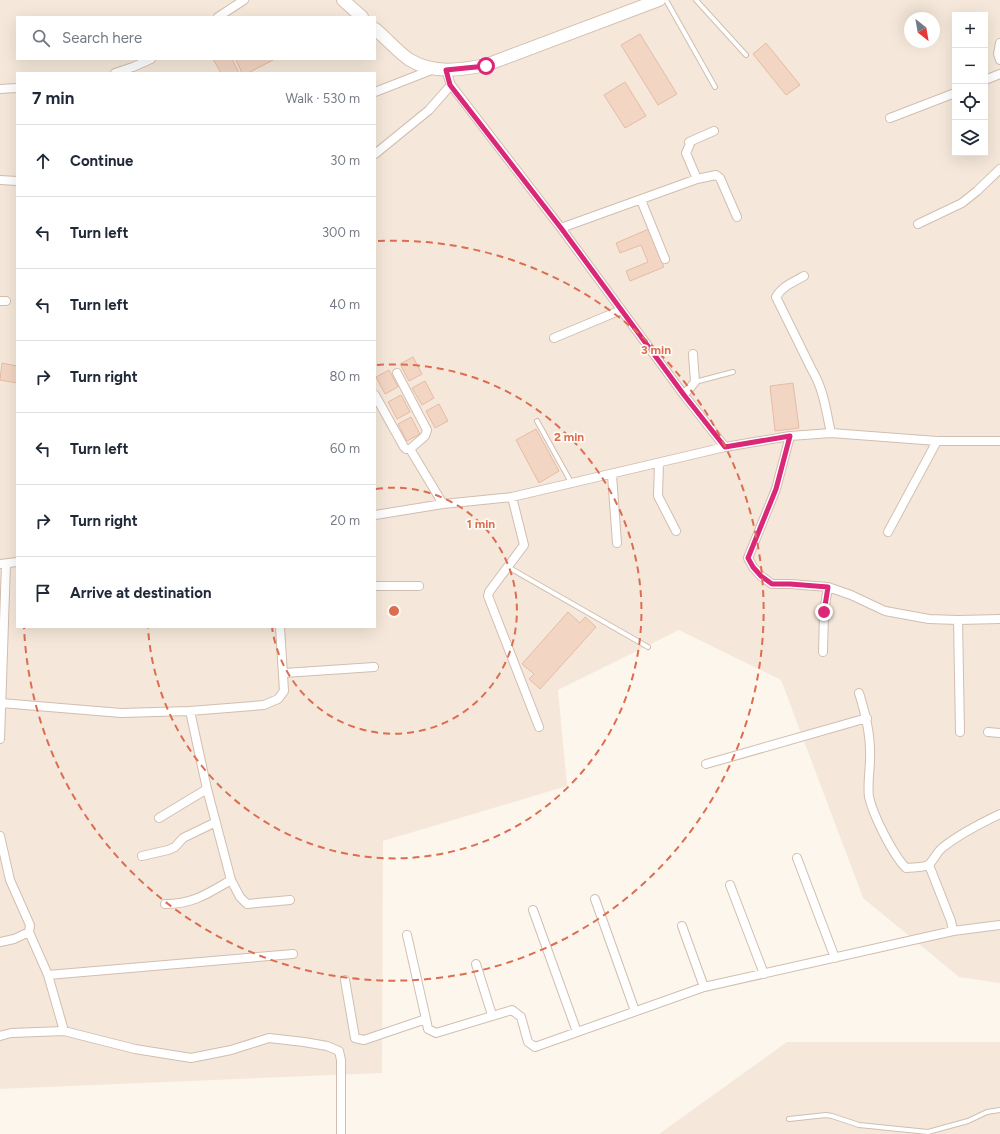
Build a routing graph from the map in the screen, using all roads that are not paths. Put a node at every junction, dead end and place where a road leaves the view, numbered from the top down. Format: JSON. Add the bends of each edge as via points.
{"nodes":[{"id":1,"x":244,"y":0,"type":"edge"},
{"id":2,"x":343,"y":0,"type":"edge"},
{"id":3,"x":658,"y":0,"type":"edge"},
{"id":4,"x":666,"y":0,"type":"edge"},
{"id":5,"x":696,"y":0,"type":"edge"},
{"id":6,"x":220,"y":16,"type":"edge"},
{"id":7,"x":361,"y":16,"type":"edge"},
{"id":8,"x":376,"y":30,"type":"edge"},
{"id":9,"x":1000,"y":44,"type":"edge"},
{"id":10,"x":746,"y":55,"type":"dead end"},
{"id":11,"x":149,"y":60,"type":"edge"},
{"id":12,"x":1000,"y":60,"type":"edge"},
{"id":13,"x":440,"y":69,"type":"junction"},
{"id":14,"x":118,"y":72,"type":"edge"},
{"id":15,"x":1000,"y":74,"type":"edge"},
{"id":16,"x":988,"y":79,"type":"edge"},
{"id":17,"x":450,"y":85,"type":"junction"},
{"id":18,"x":715,"y":87,"type":"dead end"},
{"id":19,"x":16,"y":88,"type":"edge"},
{"id":20,"x":0,"y":89,"type":"edge"},
{"id":21,"x":376,"y":92,"type":"edge"},
{"id":22,"x":952,"y":94,"type":"edge"},
{"id":23,"x":890,"y":118,"type":"dead end"},
{"id":24,"x":714,"y":131,"type":"dead end"},
{"id":25,"x":376,"y":153,"type":"edge"},
{"id":26,"x":1000,"y":169,"type":"edge"},
{"id":27,"x":697,"y":179,"type":"junction"},
{"id":28,"x":0,"y":180,"type":"edge"},
{"id":29,"x":16,"y":181,"type":"edge"},
{"id":30,"x":641,"y":200,"type":"junction"},
{"id":31,"x":737,"y":217,"type":"dead end"},
{"id":32,"x":918,"y":224,"type":"dead end"},
{"id":33,"x":561,"y":228,"type":"junction"},
{"id":34,"x":665,"y":259,"type":"dead end"},
{"id":35,"x":804,"y":276,"type":"dead end"},
{"id":36,"x":620,"y":310,"type":"junction"},
{"id":37,"x":554,"y":338,"type":"dead end"},
{"id":38,"x":693,"y":354,"type":"dead end"},
{"id":39,"x":733,"y":372,"type":"dead end"},
{"id":40,"x":397,"y":373,"type":"dead end"},
{"id":41,"x":695,"y":382,"type":"junction"},
{"id":42,"x":684,"y":395,"type":"junction"},
{"id":43,"x":376,"y":397,"type":"edge"},
{"id":44,"x":537,"y":421,"type":"dead end"},
{"id":45,"x":831,"y":433,"type":"junction"},
{"id":46,"x":790,"y":436,"type":"junction"},
{"id":47,"x":937,"y":441,"type":"junction"},
{"id":48,"x":1000,"y":441,"type":"edge"},
{"id":49,"x":725,"y":447,"type":"junction"},
{"id":50,"x":410,"y":449,"type":"junction"},
{"id":51,"x":659,"y":463,"type":"junction"},
{"id":52,"x":612,"y":475,"type":"junction"},
{"id":53,"x":572,"y":484,"type":"junction"},
{"id":54,"x":512,"y":497,"type":"junction"},
{"id":55,"x":443,"y":504,"type":"junction"},
{"id":56,"x":376,"y":515,"type":"edge"},
{"id":57,"x":676,"y":531,"type":"dead end"},
{"id":58,"x":888,"y":532,"type":"dead end"},
{"id":59,"x":617,"y":543,"type":"dead end"},
{"id":60,"x":16,"y":562,"type":"edge"},
{"id":61,"x":3,"y":564,"type":"edge"},
{"id":62,"x":508,"y":568,"type":"junction"},
{"id":63,"x":376,"y":586,"type":"edge"},
{"id":64,"x":419,"y":586,"type":"dead end"},
{"id":65,"x":828,"y":587,"type":"junction"},
{"id":66,"x":1000,"y":619,"type":"edge"},
{"id":67,"x":958,"y":620,"type":"junction"},
{"id":68,"x":280,"y":628,"type":"edge"},
{"id":69,"x":648,"y":646,"type":"dead end"},
{"id":70,"x":823,"y":652,"type":"dead end"},
{"id":71,"x":374,"y":668,"type":"dead end"},
{"id":72,"x":284,"y":673,"type":"junction"},
{"id":73,"x":860,"y":693,"type":"dead end"},
{"id":74,"x":1,"y":703,"type":"junction"},
{"id":75,"x":190,"y":712,"type":"junction"},
{"id":76,"x":867,"y":718,"type":"junction"},
{"id":77,"x":539,"y":726,"type":"dead end"},
{"id":78,"x":960,"y":732,"type":"dead end"},
{"id":79,"x":988,"y":732,"type":"dead end"},
{"id":80,"x":1000,"y":733,"type":"edge"},
{"id":81,"x":0,"y":739,"type":"edge"},
{"id":82,"x":706,"y":764,"type":"dead end"},
{"id":83,"x":207,"y":789,"type":"junction"},
{"id":84,"x":1000,"y":814,"type":"edge"},
{"id":85,"x":159,"y":818,"type":"dead end"},
{"id":86,"x":216,"y":822,"type":"junction"},
{"id":87,"x":0,"y":836,"type":"edge"},
{"id":88,"x":142,"y":856,"type":"dead end"},
{"id":89,"x":797,"y":858,"type":"dead end"},
{"id":90,"x":928,"y":865,"type":"junction"},
{"id":91,"x":231,"y":880,"type":"junction"},
{"id":92,"x":730,"y":885,"type":"dead end"},
{"id":93,"x":595,"y":899,"type":"dead end"},
{"id":94,"x":290,"y":900,"type":"dead end"},
{"id":95,"x":165,"y":904,"type":"dead end"},
{"id":96,"x":533,"y":910,"type":"dead end"},
{"id":97,"x":1000,"y":925,"type":"edge"},
{"id":98,"x":682,"y":926,"type":"dead end"},
{"id":99,"x":953,"y":931,"type":"junction"},
{"id":100,"x":29,"y":932,"type":"junction"},
{"id":101,"x":407,"y":935,"type":"dead end"},
{"id":102,"x":0,"y":942,"type":"edge"},
{"id":103,"x":293,"y":954,"type":"dead end"},
{"id":104,"x":835,"y":958,"type":"junction"},
{"id":105,"x":476,"y":964,"type":"dead end"},
{"id":106,"x":764,"y":974,"type":"junction"},
{"id":107,"x":48,"y":975,"type":"junction"},
{"id":108,"x":345,"y":980,"type":"dead end"},
{"id":109,"x":704,"y":987,"type":"junction"},
{"id":110,"x":635,"y":1011,"type":"junction"},
{"id":111,"x":492,"y":1015,"type":"junction"},
{"id":112,"x":426,"y":1019,"type":"junction"},
{"id":113,"x":64,"y":1031,"type":"junction"},
{"id":114,"x":577,"y":1032,"type":"junction"},
{"id":115,"x":0,"y":1036,"type":"edge"},
{"id":116,"x":1000,"y":1110,"type":"edge"},
{"id":117,"x":789,"y":1118,"type":"dead end"},
{"id":118,"x":928,"y":1133,"type":"edge"},
{"id":119,"x":341,"y":1134,"type":"edge"}],
"edges":[{"from":1,"to":6,"type":"street"},
{"from":2,"to":7,"type":"main road"},
{"from":3,"to":13,"type":"main road","via":[[486,66]]},
{"from":4,"to":18,"type":"lane"},
{"from":5,"to":10,"type":"lane"},
{"from":8,"to":13,"type":"main road","via":[[410,60]]},
{"from":9,"to":12,"type":"street"},
{"from":11,"to":14,"type":"street"},
{"from":13,"to":17,"type":"street"},
{"from":13,"to":21,"type":"street"},
{"from":15,"to":16,"type":"street"},
{"from":17,"to":25,"type":"street","via":[[430,110]]},
{"from":17,"to":33,"type":"street"},
{"from":19,"to":20,"type":"street"},
{"from":22,"to":23,"type":"street"},
{"from":24,"to":27,"type":"street","via":[[689,142],[686,153]]},
{"from":26,"to":32,"type":"street","via":[[962,203]]},
{"from":27,"to":30,"type":"street"},
{"from":27,"to":31,"type":"street","via":[[718,176]]},
{"from":28,"to":29,"type":"street"},
{"from":30,"to":33,"type":"street"},
{"from":30,"to":34,"type":"street"},
{"from":33,"to":36,"type":"street"},
{"from":35,"to":45,"type":"street","via":[[776,296],[819,381]]},
{"from":36,"to":37,"type":"street"},
{"from":36,"to":42,"type":"street"},
{"from":38,"to":41,"type":"street"},
{"from":39,"to":41,"type":"lane"},
{"from":40,"to":50,"type":"street","via":[[427,430],[425,436]]},
{"from":41,"to":42,"type":"street"},
{"from":42,"to":49,"type":"street"},
{"from":43,"to":50,"type":"street","via":[[404,447]]},
{"from":44,"to":53,"type":"lane"},
{"from":45,"to":46,"type":"street"},
{"from":45,"to":47,"type":"street"},
{"from":46,"to":49,"type":"street"},
{"from":46,"to":65,"type":"street","via":[[776,489],[748,558],[761,576],[772,584]]},
{"from":47,"to":48,"type":"street"},
{"from":47,"to":58,"type":"street"},
{"from":49,"to":51,"type":"street"},
{"from":50,"to":55,"type":"street"},
{"from":51,"to":52,"type":"street"},
{"from":51,"to":57,"type":"street","via":[[658,496]]},
{"from":52,"to":53,"type":"street"},
{"from":52,"to":59,"type":"street"},
{"from":53,"to":54,"type":"street"},
{"from":54,"to":55,"type":"street"},
{"from":54,"to":62,"type":"street","via":[[524,545]]},
{"from":55,"to":56,"type":"street"},
{"from":60,"to":61,"type":"street"},
{"from":61,"to":74,"type":"street"},
{"from":62,"to":69,"type":"lane"},
{"from":62,"to":77,"type":"street","via":[[488,592],[488,596]]},
{"from":63,"to":64,"type":"street"},
{"from":65,"to":67,"type":"street","via":[[885,611],[929,619]]},
{"from":65,"to":70,"type":"street","via":[[824,612]]},
{"from":66,"to":67,"type":"street"},
{"from":67,"to":78,"type":"street"},
{"from":68,"to":72,"type":"street"},
{"from":71,"to":72,"type":"street"},
{"from":72,"to":75,"type":"street","via":[[284,691],[278,699],[264,705]]},
{"from":73,"to":76,"type":"street"},
{"from":74,"to":75,"type":"street","via":[[121,713]]},
{"from":74,"to":81,"type":"street"},
{"from":75,"to":83,"type":"street"},
{"from":76,"to":82,"type":"street"},
{"from":76,"to":90,"type":"street","via":[[870,751],[869,796],[877,818],[899,860],[906,868]]},
{"from":79,"to":80,"type":"street"},
{"from":83,"to":85,"type":"street"},
{"from":83,"to":86,"type":"street"},
{"from":84,"to":90,"type":"street","via":[[955,838],[940,850]]},
{"from":86,"to":88,"type":"street","via":[[183,838],[175,847]]},
{"from":86,"to":91,"type":"street"},
{"from":87,"to":100,"type":"street","via":[[10,880],[30,925]]},
{"from":89,"to":104,"type":"street"},
{"from":90,"to":99,"type":"street"},
{"from":91,"to":94,"type":"street","via":[[247,904]]},
{"from":91,"to":95,"type":"street","via":[[198,899]]},
{"from":92,"to":106,"type":"street"},
{"from":93,"to":110,"type":"street"},
{"from":96,"to":114,"type":"street"},
{"from":97,"to":99,"type":"street"},
{"from":98,"to":109,"type":"street"},
{"from":99,"to":104,"type":"street"},
{"from":100,"to":102,"type":"street"},
{"from":100,"to":107,"type":"street"},
{"from":101,"to":112,"type":"street"},
{"from":103,"to":107,"type":"street"},
{"from":104,"to":106,"type":"street"},
{"from":105,"to":111,"type":"street"},
{"from":106,"to":109,"type":"street"},
{"from":107,"to":113,"type":"street"},
{"from":108,"to":112,"type":"street","via":[[355,1038],[364,1040]]},
{"from":109,"to":110,"type":"street"},
{"from":110,"to":114,"type":"street"},
{"from":111,"to":112,"type":"street","via":[[436,1033],[428,1028]]},
{"from":111,"to":114,"type":"street","via":[[512,1010],[521,1017],[528,1042],[535,1047]]},
{"from":113,"to":115,"type":"street","via":[[11,1033]]},
{"from":113,"to":119,"type":"street","via":[[135,1049],[191,1058],[231,1050],[269,1038],[327,1046],[339,1051],[341,1060]]},
{"from":116,"to":118,"type":"lane","via":[[987,1112],[968,1121]]},
{"from":117,"to":118,"type":"lane","via":[[826,1115],[859,1126]]}]}
